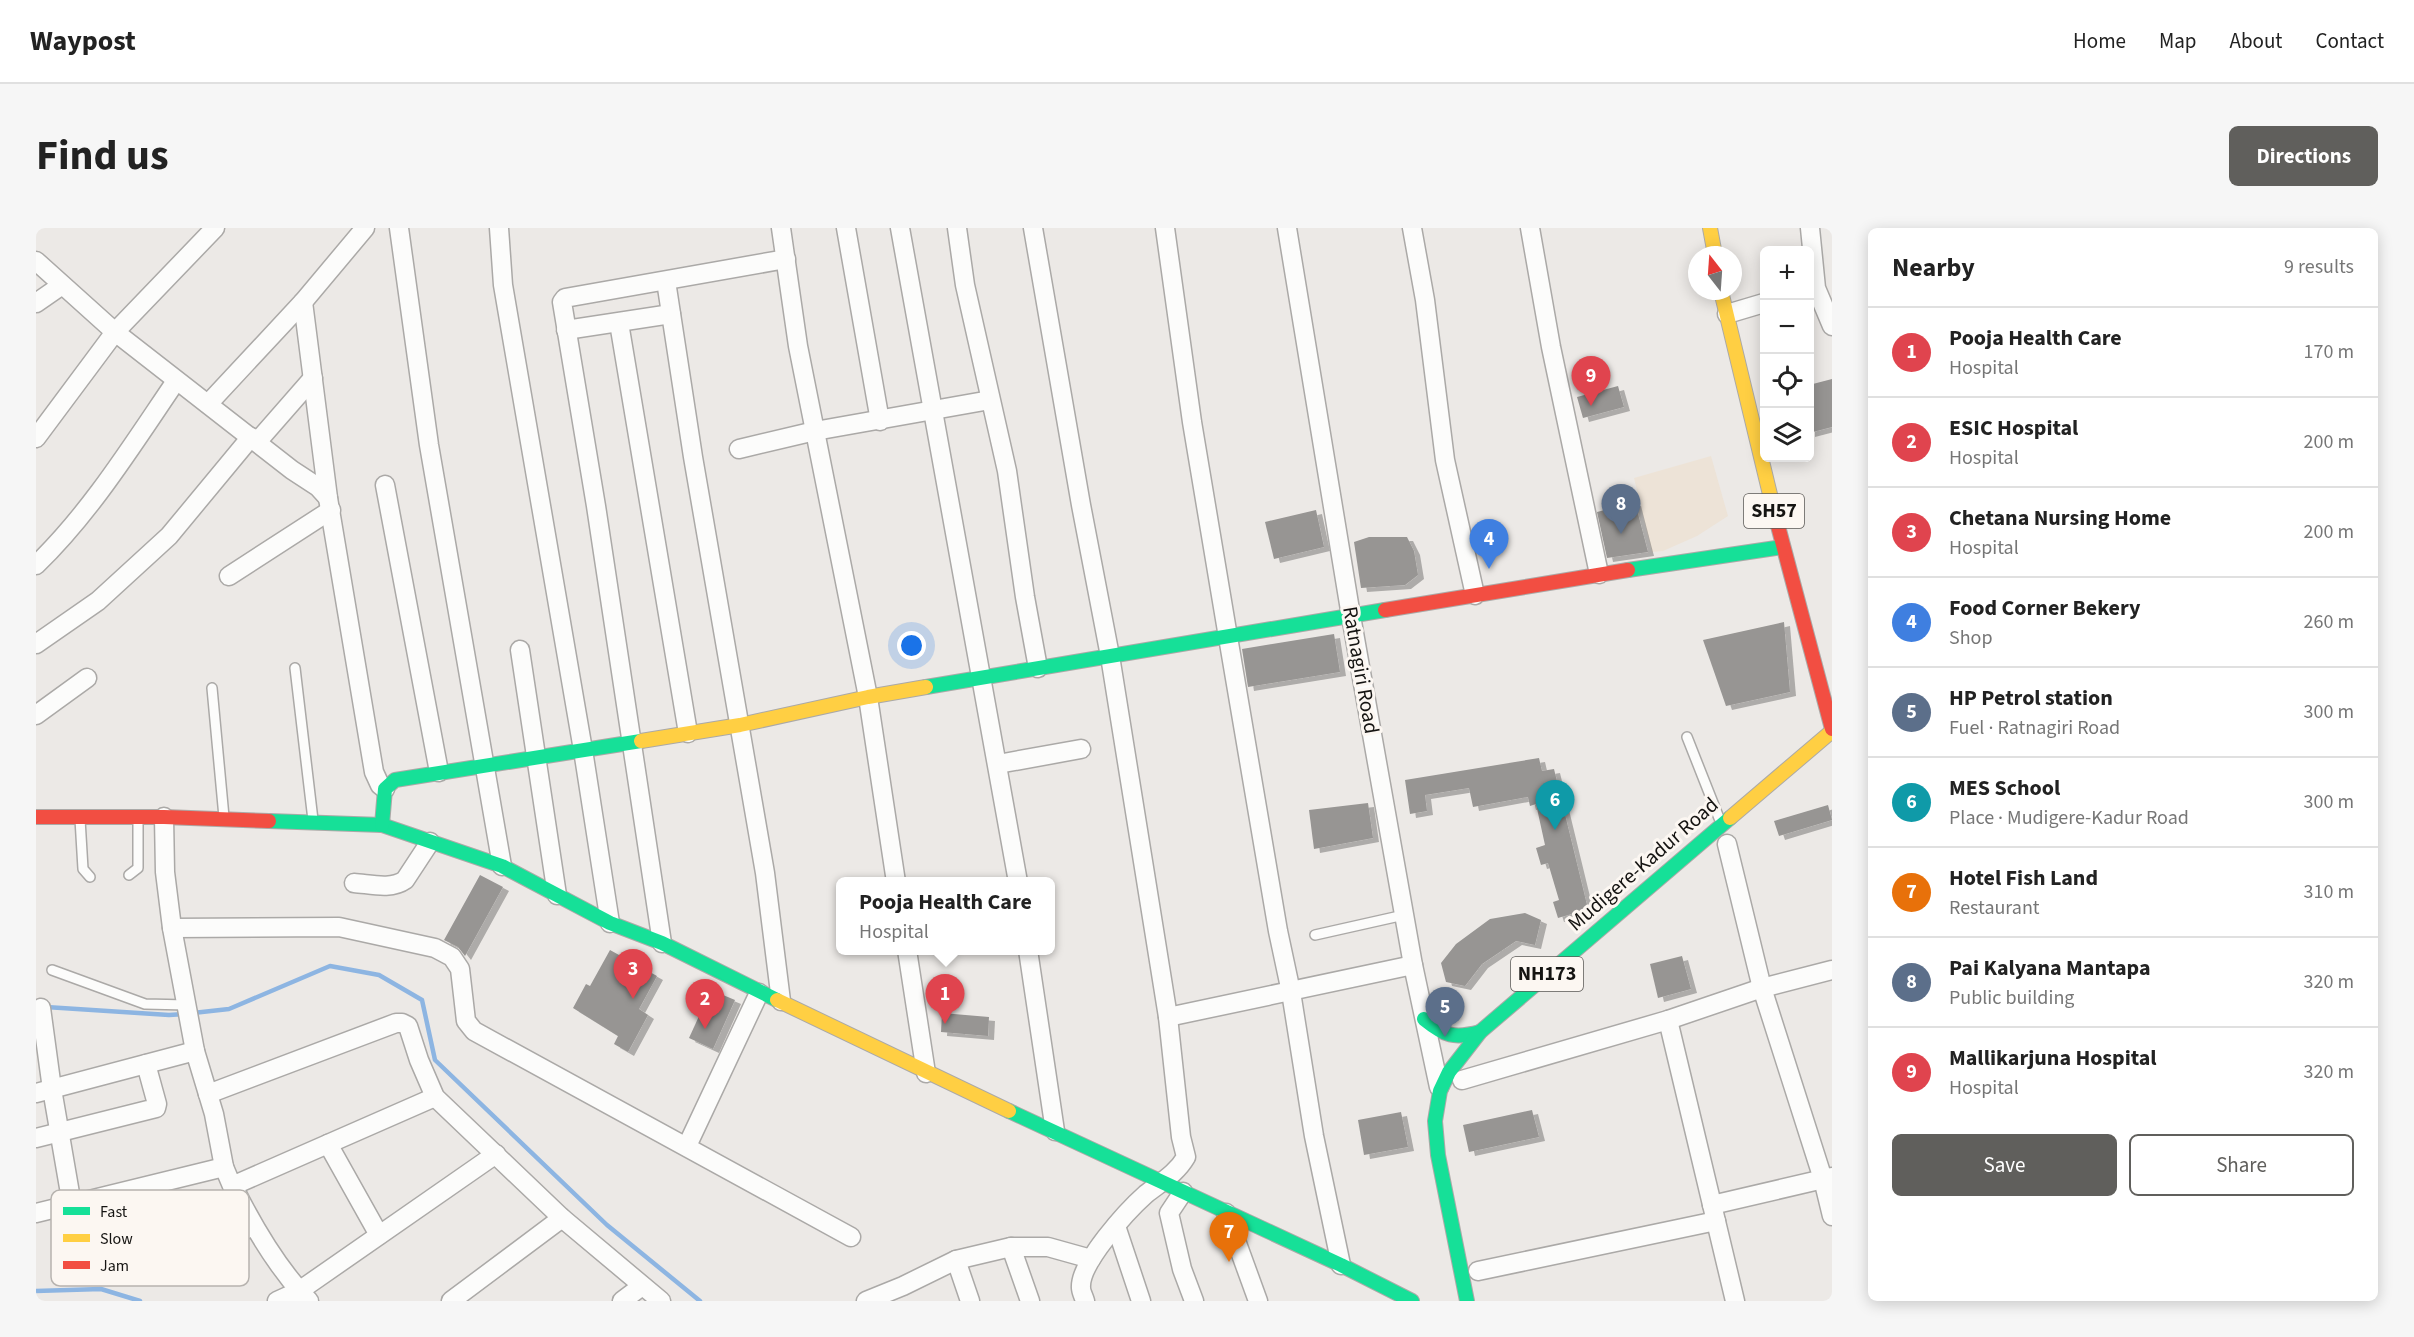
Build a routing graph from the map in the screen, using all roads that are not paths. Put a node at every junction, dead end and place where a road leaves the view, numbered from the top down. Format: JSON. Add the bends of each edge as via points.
{"nodes":[{"id":1,"x":215,"y":228,"type":"edge"},
{"id":2,"x":365,"y":228,"type":"edge"},
{"id":3,"x":399,"y":228,"type":"edge"},
{"id":4,"x":499,"y":228,"type":"edge"},
{"id":5,"x":781,"y":228,"type":"edge"},
{"id":6,"x":846,"y":228,"type":"edge"},
{"id":7,"x":900,"y":228,"type":"edge"},
{"id":8,"x":957,"y":228,"type":"edge"},
{"id":9,"x":1033,"y":228,"type":"edge"},
{"id":10,"x":1165,"y":228,"type":"edge"},
{"id":11,"x":1287,"y":228,"type":"edge"},
{"id":12,"x":1412,"y":228,"type":"edge"},
{"id":13,"x":1530,"y":228,"type":"edge"},
{"id":14,"x":1710,"y":228,"type":"edge"},
{"id":15,"x":1810,"y":228,"type":"edge"},
{"id":16,"x":1713,"y":246,"type":"edge"},
{"id":17,"x":786,"y":259,"type":"junction"},
{"id":18,"x":36,"y":261,"type":"edge"},
{"id":19,"x":666,"y":281,"type":"junction"},
{"id":20,"x":62,"y":285,"type":"junction"},
{"id":21,"x":1819,"y":287,"type":"edge"},
{"id":22,"x":1724,"y":300,"type":"edge"},
{"id":23,"x":303,"y":302,"type":"junction"},
{"id":24,"x":36,"y":303,"type":"edge"},
{"id":25,"x":1760,"y":304,"type":"edge"},
{"id":26,"x":671,"y":314,"type":"junction"},
{"id":27,"x":1727,"y":314,"type":"junction"},
{"id":28,"x":619,"y":323,"type":"junction"},
{"id":29,"x":1832,"y":326,"type":"edge"},
{"id":30,"x":566,"y":330,"type":"junction"},
{"id":31,"x":115,"y":332,"type":"junction"},
{"id":32,"x":313,"y":378,"type":"junction"},
{"id":33,"x":176,"y":381,"type":"junction"},
{"id":34,"x":990,"y":400,"type":"junction"},
{"id":35,"x":208,"y":404,"type":"junction"},
{"id":36,"x":932,"y":411,"type":"junction"},
{"id":37,"x":879,"y":421,"type":"junction"},
{"id":38,"x":815,"y":431,"type":"junction"},
{"id":39,"x":36,"y":438,"type":"edge"},
{"id":40,"x":254,"y":440,"type":"junction"},
{"id":41,"x":739,"y":449,"type":"dead end"},
{"id":42,"x":385,"y":484,"type":"dead end"},
{"id":43,"x":329,"y":504,"type":"junction"},
{"id":44,"x":1783,"y":547,"type":"junction"},
{"id":45,"x":36,"y":565,"type":"edge"},
{"id":46,"x":1599,"y":574,"type":"junction"},
{"id":47,"x":229,"y":576,"type":"dead end"},
{"id":48,"x":1474,"y":595,"type":"junction"},
{"id":49,"x":1351,"y":616,"type":"junction"},
{"id":50,"x":1228,"y":637,"type":"junction"},
{"id":51,"x":36,"y":644,"type":"edge"},
{"id":52,"x":520,"y":650,"type":"dead end"},
{"id":53,"x":1110,"y":656,"type":"junction"},
{"id":54,"x":295,"y":668,"type":"dead end"},
{"id":55,"x":1038,"y":668,"type":"junction"},
{"id":56,"x":87,"y":678,"type":"dead end"},
{"id":57,"x":983,"y":678,"type":"junction"},
{"id":58,"x":212,"y":688,"type":"dead end"},
{"id":59,"x":868,"y":697,"type":"junction"},
{"id":60,"x":36,"y":715,"type":"edge"},
{"id":61,"x":740,"y":725,"type":"junction"},
{"id":62,"x":1832,"y":730,"type":"edge"},
{"id":63,"x":688,"y":734,"type":"junction"},
{"id":64,"x":1688,"y":737,"type":"dead end"},
{"id":65,"x":630,"y":742,"type":"junction"},
{"id":66,"x":1081,"y":749,"type":"dead end"},
{"id":67,"x":583,"y":750,"type":"junction"},
{"id":68,"x":537,"y":757,"type":"junction"},
{"id":69,"x":998,"y":764,"type":"junction"},
{"id":70,"x":485,"y":765,"type":"junction"},
{"id":71,"x":439,"y":772,"type":"junction"},
{"id":72,"x":385,"y":789,"type":"junction"},
{"id":73,"x":138,"y":816,"type":"junction"},
{"id":74,"x":36,"y":817,"type":"edge"},
{"id":75,"x":80,"y":817,"type":"junction"},
{"id":76,"x":164,"y":817,"type":"junction"},
{"id":77,"x":225,"y":819,"type":"junction"},
{"id":78,"x":314,"y":822,"type":"junction"},
{"id":79,"x":382,"y":825,"type":"junction"},
{"id":80,"x":1721,"y":825,"type":"junction"},
{"id":81,"x":430,"y":842,"type":"junction"},
{"id":82,"x":1727,"y":844,"type":"dead end"},
{"id":83,"x":502,"y":866,"type":"junction"},
{"id":84,"x":129,"y":875,"type":"dead end"},
{"id":85,"x":90,"y":877,"type":"dead end"},
{"id":86,"x":895,"y":877,"type":"edge"},
{"id":87,"x":1017,"y":877,"type":"edge"},
{"id":88,"x":354,"y":883,"type":"dead end"},
{"id":89,"x":557,"y":895,"type":"junction"},
{"id":90,"x":1404,"y":915,"type":"junction"},
{"id":91,"x":610,"y":923,"type":"junction"},
{"id":92,"x":172,"y":928,"type":"junction"},
{"id":93,"x":1315,"y":935,"type":"dead end"},
{"id":94,"x":662,"y":944,"type":"junction"},
{"id":95,"x":908,"y":955,"type":"edge"},
{"id":96,"x":1029,"y":955,"type":"edge"},
{"id":97,"x":1413,"y":965,"type":"junction"},
{"id":98,"x":52,"y":970,"type":"dead end"},
{"id":99,"x":1832,"y":970,"type":"edge"},
{"id":100,"x":1762,"y":988,"type":"junction"},
{"id":101,"x":1291,"y":992,"type":"junction"},
{"id":102,"x":759,"y":993,"type":"junction"},
{"id":103,"x":781,"y":1001,"type":"junction"},
{"id":104,"x":41,"y":1008,"type":"dead end"},
{"id":105,"x":189,"y":1014,"type":"junction"},
{"id":106,"x":1168,"y":1017,"type":"junction"},
{"id":107,"x":1424,"y":1019,"type":"junction"},
{"id":108,"x":1668,"y":1020,"type":"junction"},
{"id":109,"x":1480,"y":1032,"type":"junction"},
{"id":110,"x":41,"y":1046,"type":"edge"},
{"id":111,"x":195,"y":1051,"type":"junction"},
{"id":112,"x":1478,"y":1062,"type":"dead end"},
{"id":113,"x":146,"y":1064,"type":"junction"},
{"id":114,"x":926,"y":1072,"type":"junction"},
{"id":115,"x":1462,"y":1080,"type":"junction"},
{"id":116,"x":44,"y":1091,"type":"edge"},
{"id":117,"x":1440,"y":1091,"type":"junction"},
{"id":118,"x":208,"y":1094,"type":"junction"},
{"id":119,"x":435,"y":1097,"type":"junction"},
{"id":120,"x":1451,"y":1107,"type":"joint"},
{"id":121,"x":1055,"y":1131,"type":"junction"},
{"id":122,"x":59,"y":1132,"type":"junction"},
{"id":123,"x":36,"y":1138,"type":"edge"},
{"id":124,"x":328,"y":1144,"type":"junction"},
{"id":125,"x":687,"y":1146,"type":"junction"},
{"id":126,"x":496,"y":1154,"type":"junction"},
{"id":127,"x":224,"y":1167,"type":"junction"},
{"id":128,"x":1827,"y":1178,"type":"edge"},
{"id":129,"x":1162,"y":1181,"type":"junction"},
{"id":130,"x":71,"y":1190,"type":"edge"},
{"id":131,"x":133,"y":1190,"type":"edge"},
{"id":132,"x":234,"y":1190,"type":"edge"},
{"id":133,"x":239,"y":1190,"type":"edge"},
{"id":134,"x":1183,"y":1192,"type":"junction"},
{"id":135,"x":51,"y":1210,"type":"edge"},
{"id":136,"x":36,"y":1213,"type":"edge"},
{"id":137,"x":1226,"y":1213,"type":"junction"},
{"id":138,"x":1714,"y":1213,"type":"junction"},
{"id":139,"x":1832,"y":1216,"type":"edge"},
{"id":140,"x":249,"y":1218,"type":"edge"},
{"id":141,"x":562,"y":1218,"type":"junction"},
{"id":142,"x":253,"y":1226,"type":"junction"},
{"id":143,"x":1116,"y":1226,"type":"junction"},
{"id":144,"x":249,"y":1228,"type":"edge"},
{"id":145,"x":379,"y":1235,"type":"junction"},
{"id":146,"x":851,"y":1237,"type":"dead end"},
{"id":147,"x":1011,"y":1247,"type":"junction"},
{"id":148,"x":1091,"y":1259,"type":"junction"},
{"id":149,"x":956,"y":1260,"type":"junction"},
{"id":150,"x":1341,"y":1265,"type":"junction"},
{"id":151,"x":1478,"y":1270,"type":"dead end"},
{"id":152,"x":642,"y":1286,"type":"junction"},
{"id":153,"x":905,"y":1294,"type":"edge"},
{"id":154,"x":304,"y":1296,"type":"edge"},
{"id":155,"x":277,"y":1301,"type":"edge"},
{"id":156,"x":451,"y":1301,"type":"edge"},
{"id":157,"x":622,"y":1301,"type":"edge"},
{"id":158,"x":661,"y":1301,"type":"edge"},
{"id":159,"x":866,"y":1301,"type":"edge"},
{"id":160,"x":970,"y":1301,"type":"edge"},
{"id":161,"x":1030,"y":1301,"type":"edge"},
{"id":162,"x":1085,"y":1301,"type":"edge"},
{"id":163,"x":1141,"y":1301,"type":"edge"},
{"id":164,"x":1194,"y":1301,"type":"edge"},
{"id":165,"x":1258,"y":1301,"type":"edge"},
{"id":166,"x":1412,"y":1301,"type":"edge"},
{"id":167,"x":1467,"y":1301,"type":"edge"},
{"id":168,"x":1735,"y":1301,"type":"edge"}],
"edges":[{"from":1,"to":31,"type":"street"},
{"from":2,"to":23,"type":"street"},
{"from":3,"to":70,"type":"street","via":[[429,445]]},
{"from":4,"to":67,"type":"street","via":[[503,285]]},
{"from":5,"to":17,"type":"street"},
{"from":6,"to":37,"type":"street"},
{"from":7,"to":36,"type":"street"},
{"from":8,"to":34,"type":"street"},
{"from":9,"to":53,"type":"street"},
{"from":10,"to":50,"type":"street"},
{"from":11,"to":49,"type":"street","name":"Ratnagiri Road"},
{"from":12,"to":48,"type":"street","via":[[1445,460]]},
{"from":13,"to":46,"type":"street"},
{"from":14,"to":16,"type":"main road"},
{"from":15,"to":21,"type":"street"},
{"from":17,"to":19,"type":"street"},
{"from":17,"to":38,"type":"street"},
{"from":18,"to":20,"type":"street"},
{"from":19,"to":26,"type":"street"},
{"from":19,"to":30,"type":"street","via":[[565,298],[562,302]]},
{"from":20,"to":24,"type":"street"},
{"from":20,"to":31,"type":"street"},
{"from":21,"to":29,"type":"street"},
{"from":22,"to":27,"type":"main road","number":"SH57"},
{"from":23,"to":32,"type":"street"},
{"from":23,"to":35,"type":"street"},
{"from":25,"to":27,"type":"street"},
{"from":26,"to":28,"type":"street"},
{"from":26,"to":61,"type":"street"},
{"from":27,"to":44,"type":"main road","number":"SH57"},
{"from":28,"to":30,"type":"street"},
{"from":28,"to":63,"type":"street"},
{"from":30,"to":65,"type":"street"},
{"from":31,"to":33,"type":"street"},
{"from":31,"to":39,"type":"street"},
{"from":32,"to":40,"type":"street"},
{"from":32,"to":43,"type":"street"},
{"from":33,"to":35,"type":"street"},
{"from":33,"to":45,"type":"street","via":[[91,501]]},
{"from":34,"to":36,"type":"street"},
{"from":34,"to":55,"type":"street","via":[[1006,471]]},
{"from":35,"to":40,"type":"street"},
{"from":36,"to":37,"type":"street"},
{"from":36,"to":57,"type":"street"},
{"from":37,"to":38,"type":"street"},
{"from":38,"to":41,"type":"street"},
{"from":38,"to":59,"type":"street"},
{"from":40,"to":43,"type":"street","via":[[318,487]]},
{"from":40,"to":51,"type":"street","via":[[169,536],[98,601]]},
{"from":42,"to":71,"type":"street"},
{"from":43,"to":47,"type":"street"},
{"from":43,"to":72,"type":"street","via":[[374,772]]},
{"from":44,"to":46,"type":"main road"},
{"from":44,"to":62,"type":"main road","number":"SH57"},
{"from":46,"to":48,"type":"main road"},
{"from":48,"to":49,"type":"main road"},
{"from":49,"to":50,"type":"main road"},
{"from":49,"to":90,"type":"street","name":"Ratnagiri Road"},
{"from":50,"to":53,"type":"main road"},
{"from":50,"to":101,"type":"street"},
{"from":52,"to":68,"type":"street"},
{"from":53,"to":55,"type":"main road"},
{"from":53,"to":106,"type":"street"},
{"from":54,"to":78,"type":"lane"},
{"from":55,"to":57,"type":"main road"},
{"from":56,"to":60,"type":"street"},
{"from":57,"to":59,"type":"main road"},
{"from":57,"to":69,"type":"street"},
{"from":58,"to":77,"type":"lane"},
{"from":59,"to":61,"type":"main road"},
{"from":59,"to":86,"type":"street"},
{"from":61,"to":63,"type":"main road"},
{"from":61,"to":103,"type":"street"},
{"from":62,"to":80,"type":"main road","name":"Mudigere-Kadur Road","number":"NH173"},
{"from":63,"to":65,"type":"main road"},
{"from":64,"to":80,"type":"lane"},
{"from":65,"to":67,"type":"main road"},
{"from":65,"to":94,"type":"street"},
{"from":66,"to":69,"type":"street"},
{"from":67,"to":68,"type":"main road"},
{"from":67,"to":91,"type":"street"},
{"from":68,"to":70,"type":"main road"},
{"from":68,"to":89,"type":"street"},
{"from":69,"to":87,"type":"street"},
{"from":70,"to":71,"type":"main road"},
{"from":70,"to":83,"type":"street"},
{"from":71,"to":72,"type":"main road","via":[[395,780]]},
{"from":72,"to":79,"type":"main road"},
{"from":73,"to":75,"type":"main road"},
{"from":73,"to":76,"type":"main road"},
{"from":73,"to":84,"type":"lane","via":[[138,868]]},
{"from":74,"to":75,"type":"main road"},
{"from":75,"to":85,"type":"lane","via":[[83,870]]},
{"from":76,"to":77,"type":"main road"},
{"from":76,"to":92,"type":"street"},
{"from":77,"to":78,"type":"main road"},
{"from":78,"to":79,"type":"main road"},
{"from":79,"to":81,"type":"main road"},
{"from":80,"to":109,"type":"main road","name":"Mudigere-Kadur Road","number":"NH173"},
{"from":81,"to":83,"type":"main road"},
{"from":81,"to":88,"type":"street","via":[[400,884]]},
{"from":82,"to":100,"type":"street"},
{"from":83,"to":89,"type":"main road"},
{"from":89,"to":91,"type":"main road"},
{"from":90,"to":93,"type":"lane"},
{"from":90,"to":97,"type":"street","name":"Ratnagiri Road"},
{"from":91,"to":94,"type":"main road"},
{"from":92,"to":105,"type":"street"},
{"from":92,"to":125,"type":"street","via":[[339,927],[435,948],[452,957],[460,969],[466,1021],[474,1031]]},
{"from":94,"to":102,"type":"main road"},
{"from":95,"to":114,"type":"street"},
{"from":96,"to":121,"type":"street"},
{"from":97,"to":101,"type":"street"},
{"from":97,"to":107,"type":"street","name":"Ratnagiri Road"},
{"from":98,"to":105,"type":"lane","via":[[145,1004]]},
{"from":99,"to":100,"type":"street"},
{"from":100,"to":108,"type":"street"},
{"from":100,"to":128,"type":"street"},
{"from":101,"to":106,"type":"street"},
{"from":101,"to":150,"type":"street","via":[[1314,1136]]},
{"from":102,"to":103,"type":"main road"},
{"from":102,"to":125,"type":"street"},
{"from":103,"to":114,"type":"main road"},
{"from":104,"to":110,"type":"street"},
{"from":105,"to":111,"type":"street"},
{"from":106,"to":129,"type":"street","via":[[1186,1157],[1176,1173]]},
{"from":107,"to":109,"type":"main road","via":[[1452,1037]]},
{"from":107,"to":117,"type":"street","name":"Ratnagiri Road"},
{"from":108,"to":115,"type":"street"},
{"from":108,"to":138,"type":"street"},
{"from":109,"to":117,"type":"main road","name":"Mudigere-Kadur Road","number":"NH173","via":[[1449,1072]]},
{"from":110,"to":116,"type":"street"},
{"from":111,"to":113,"type":"street"},
{"from":111,"to":118,"type":"street"},
{"from":112,"to":115,"type":"main road"},
{"from":113,"to":116,"type":"street"},
{"from":113,"to":122,"type":"street","via":[[156,1108]]},
{"from":114,"to":121,"type":"main road"},
{"from":115,"to":120,"type":"main road"},
{"from":116,"to":122,"type":"street"},
{"from":117,"to":120,"type":"street","name":"Ratnagiri Road"},
{"from":117,"to":167,"type":"main road","name":"Mudigere-Kadur Road","number":"NH173","via":[[1435,1136]]},
{"from":118,"to":119,"type":"street","via":[[402,1023],[408,1026]]},
{"from":118,"to":127,"type":"street"},
{"from":119,"to":124,"type":"street"},
{"from":119,"to":126,"type":"street"},
{"from":121,"to":129,"type":"main road"},
{"from":122,"to":123,"type":"street"},
{"from":122,"to":130,"type":"street"},
{"from":124,"to":133,"type":"street"},
{"from":124,"to":145,"type":"street"},
{"from":125,"to":146,"type":"street"},
{"from":126,"to":141,"type":"street"},
{"from":126,"to":145,"type":"street"},
{"from":127,"to":131,"type":"street"},
{"from":127,"to":132,"type":"street"},
{"from":128,"to":138,"type":"street"},
{"from":128,"to":139,"type":"street"},
{"from":129,"to":134,"type":"main road"},
{"from":129,"to":143,"type":"street","via":[[1129,1209]]},
{"from":134,"to":137,"type":"main road"},
{"from":134,"to":164,"type":"street","via":[[1169,1213]]},
{"from":135,"to":136,"type":"street"},
{"from":137,"to":150,"type":"main road"},
{"from":137,"to":165,"type":"street"},
{"from":138,"to":151,"type":"street"},
{"from":138,"to":168,"type":"street"},
{"from":140,"to":142,"type":"street"},
{"from":141,"to":152,"type":"street"},
{"from":141,"to":156,"type":"street"},
{"from":142,"to":144,"type":"street"},
{"from":142,"to":154,"type":"street"},
{"from":143,"to":148,"type":"street"},
{"from":143,"to":163,"type":"street"},
{"from":145,"to":154,"type":"street"},
{"from":147,"to":148,"type":"street","via":[[1048,1247]]},
{"from":147,"to":149,"type":"street"},
{"from":147,"to":161,"type":"street"},
{"from":148,"to":162,"type":"street","via":[[1081,1288]]},
{"from":149,"to":153,"type":"street"},
{"from":149,"to":160,"type":"street"},
{"from":150,"to":166,"type":"main road"},
{"from":152,"to":157,"type":"street"},
{"from":152,"to":158,"type":"street"},
{"from":153,"to":159,"type":"street"},
{"from":154,"to":155,"type":"street"}]}
